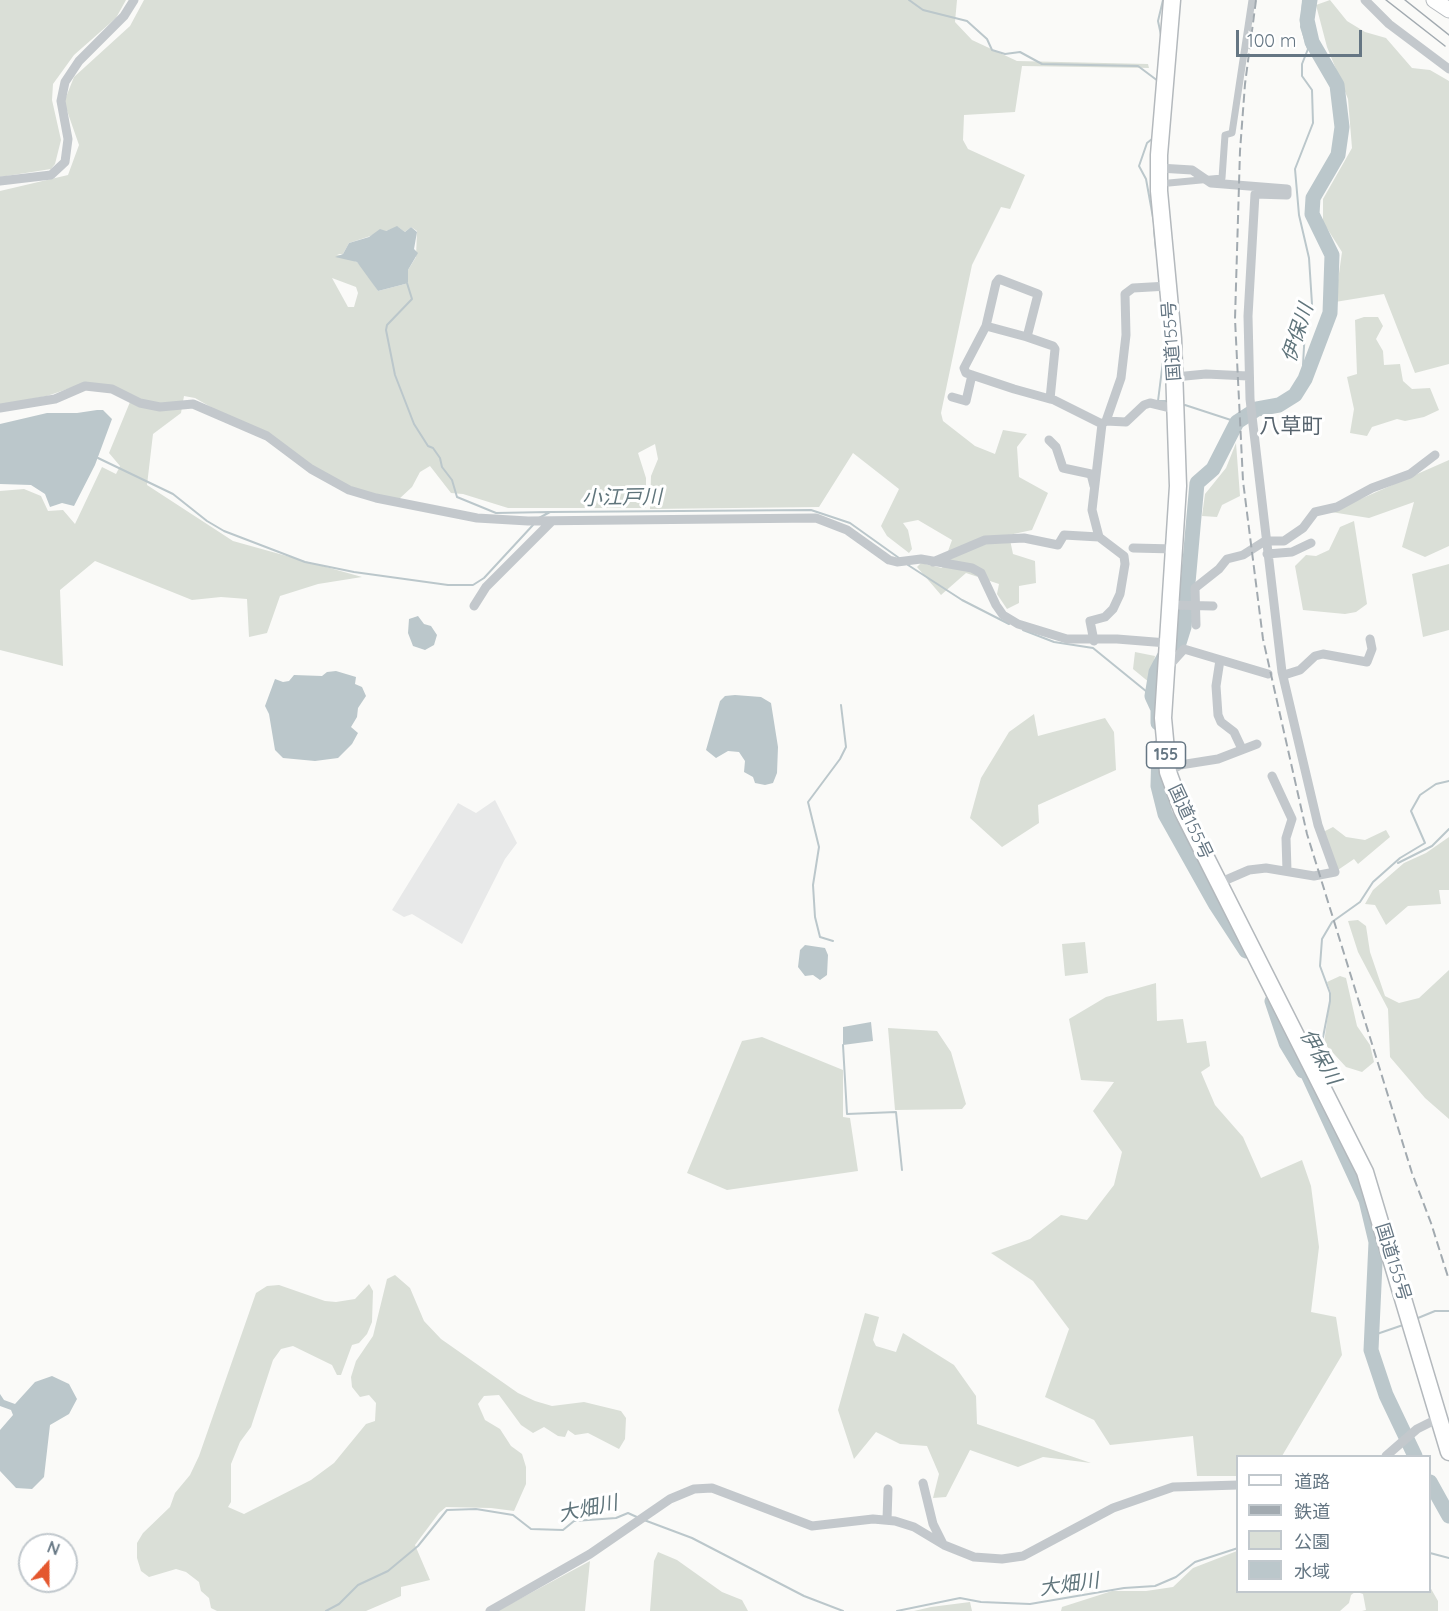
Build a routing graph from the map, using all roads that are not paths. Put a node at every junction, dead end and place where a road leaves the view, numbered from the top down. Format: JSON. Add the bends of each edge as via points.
{"nodes":[{"id":1,"x":134,"y":0,"type":"edge"},
{"id":2,"x":1172,"y":0,"type":"edge"},
{"id":3,"x":1252,"y":0,"type":"edge"},
{"id":4,"x":1365,"y":0,"type":"edge"},
{"id":5,"x":1434,"y":0,"type":"edge"},
{"id":6,"x":1449,"y":10,"type":"edge"},
{"id":7,"x":1449,"y":69,"type":"edge"},
{"id":8,"x":1159,"y":168,"type":"junction"},
{"id":9,"x":1203,"y":179,"type":"junction"},
{"id":10,"x":0,"y":181,"type":"edge"},
{"id":11,"x":1169,"y":183,"type":"dead end"},
{"id":12,"x":1163,"y":286,"type":"junction"},
{"id":13,"x":986,"y":326,"type":"junction"},
{"id":14,"x":1028,"y":337,"type":"junction"},
{"id":15,"x":972,"y":375,"type":"junction"},
{"id":16,"x":1175,"y":376,"type":"junction"},
{"id":17,"x":1248,"y":376,"type":"junction"},
{"id":18,"x":952,"y":398,"type":"dead end"},
{"id":19,"x":1050,"y":399,"type":"junction"},
{"id":20,"x":0,"y":408,"type":"edge"},
{"id":21,"x":1176,"y":409,"type":"junction"},
{"id":22,"x":1104,"y":422,"type":"junction"},
{"id":23,"x":1049,"y":440,"type":"dead end"},
{"id":24,"x":1435,"y":455,"type":"dead end"},
{"id":25,"x":1094,"y":489,"type":"junction"},
{"id":26,"x":548,"y":521,"type":"junction"},
{"id":27,"x":1099,"y":537,"type":"junction"},
{"id":28,"x":1265,"y":541,"type":"junction"},
{"id":29,"x":1311,"y":543,"type":"dead end"},
{"id":30,"x":1133,"y":548,"type":"dead end"},
{"id":31,"x":1175,"y":549,"type":"junction"},
{"id":32,"x":1267,"y":554,"type":"junction"},
{"id":33,"x":933,"y":562,"type":"junction"},
{"id":34,"x":1184,"y":604,"type":"junction"},
{"id":35,"x":474,"y":606,"type":"dead end"},
{"id":36,"x":1213,"y":606,"type":"dead end"},
{"id":37,"x":1196,"y":625,"type":"dead end"},
{"id":38,"x":1370,"y":639,"type":"dead end"},
{"id":39,"x":1094,"y":641,"type":"junction"},
{"id":40,"x":1167,"y":643,"type":"junction"},
{"id":41,"x":1220,"y":660,"type":"junction"},
{"id":42,"x":1165,"y":669,"type":"junction"},
{"id":43,"x":1268,"y":674,"type":"dead end"},
{"id":44,"x":1284,"y":675,"type":"junction"},
{"id":45,"x":1257,"y":744,"type":"dead end"},
{"id":46,"x":1242,"y":749,"type":"junction"},
{"id":47,"x":1168,"y":772,"type":"junction"},
{"id":48,"x":1272,"y":776,"type":"dead end"},
{"id":49,"x":1287,"y":871,"type":"junction"},
{"id":50,"x":1219,"y":883,"type":"junction"},
{"id":51,"x":1437,"y":1419,"type":"junction"},
{"id":52,"x":1449,"y":1452,"type":"edge"},
{"id":53,"x":1387,"y":1455,"type":"edge"},
{"id":54,"x":923,"y":1483,"type":"dead end"},
{"id":55,"x":1236,"y":1485,"type":"edge"},
{"id":56,"x":888,"y":1489,"type":"dead end"},
{"id":57,"x":887,"y":1521,"type":"junction"},
{"id":58,"x":943,"y":1544,"type":"junction"},
{"id":59,"x":490,"y":1611,"type":"edge"}],
"edges":[{"from":1,"to":10,"type":"street","via":[[65,82],[60,101],[68,139],[65,162],[51,175]]},
{"from":2,"to":8,"type":"highway","name":"国道155号","number":"155"},
{"from":3,"to":9,"type":"street","via":[[1232,133],[1225,135],[1222,178]]},
{"from":4,"to":7,"type":"street","via":[[1389,24]]},
{"from":5,"to":6,"type":"main road"},
{"from":8,"to":9,"type":"street","via":[[1192,170]]},
{"from":8,"to":12,"type":"highway","name":"国道155号","number":"155"},
{"from":9,"to":11,"type":"street","via":[[1198,183]]},
{"from":9,"to":17,"type":"street","via":[[1226,186],[1287,189],[1287,195],[1255,194]]},
{"from":12,"to":16,"type":"highway","name":"国道155号","number":"155"},
{"from":12,"to":22,"type":"street","via":[[1133,288],[1125,294],[1121,378]]},
{"from":13,"to":14,"type":"street"},
{"from":13,"to":14,"type":"street","via":[[999,279],[1038,294]]},
{"from":13,"to":15,"type":"street","via":[[964,368]]},
{"from":14,"to":19,"type":"street","via":[[1055,349]]},
{"from":15,"to":18,"type":"street","via":[[966,401]]},
{"from":15,"to":19,"type":"street"},
{"from":16,"to":17,"type":"street"},
{"from":16,"to":21,"type":"highway","name":"国道155号","number":"155"},
{"from":17,"to":28,"type":"street"},
{"from":19,"to":22,"type":"street"},
{"from":20,"to":26,"type":"street","via":[[55,399],[85,386],[112,389],[140,403],[160,407],[193,404],[267,436],[333,482],[361,494],[477,518]]},
{"from":21,"to":22,"type":"street","via":[[1149,403],[1126,422]]},
{"from":21,"to":31,"type":"highway","name":"国道155号","number":"155"},
{"from":22,"to":25,"type":"street"},
{"from":23,"to":25,"type":"street","via":[[1056,447],[1063,468],[1091,474]]},
{"from":24,"to":28,"type":"street","via":[[1410,474],[1337,507],[1316,512],[1303,528],[1284,541]]},
{"from":25,"to":27,"type":"street","via":[[1092,510]]},
{"from":26,"to":33,"type":"street","via":[[816,518],[847,530],[889,560]]},
{"from":26,"to":35,"type":"street","via":[[486,587]]},
{"from":27,"to":33,"type":"street","via":[[1064,535],[1058,545],[1024,538],[985,540]]},
{"from":27,"to":39,"type":"street","via":[[1124,556],[1125,564],[1113,609],[1106,617],[1090,621]]},
{"from":28,"to":32,"type":"street"},
{"from":28,"to":34,"type":"street","via":[[1243,555],[1227,559],[1197,585]]},
{"from":29,"to":32,"type":"street","via":[[1292,552]]},
{"from":30,"to":31,"type":"street"},
{"from":31,"to":34,"type":"highway","name":"国道155号","number":"155"},
{"from":32,"to":44,"type":"street"},
{"from":33,"to":39,"type":"street","via":[[981,573],[1003,615],[1018,624],[1067,639]]},
{"from":34,"to":36,"type":"street"},
{"from":34,"to":37,"type":"street","via":[[1198,616]]},
{"from":34,"to":40,"type":"highway","name":"国道155号","number":"155"},
{"from":38,"to":44,"type":"street","via":[[1372,649],[1367,662],[1323,654],[1300,670]]},
{"from":39,"to":40,"type":"street"},
{"from":40,"to":42,"type":"highway","name":"国道155号","number":"155"},
{"from":41,"to":42,"type":"street","via":[[1184,649]]},
{"from":41,"to":43,"type":"street"},
{"from":41,"to":46,"type":"street","via":[[1216,686],[1218,715],[1234,732]]},
{"from":42,"to":47,"type":"highway","name":"国道155号","number":"155","via":[[1163,718]]},
{"from":44,"to":49,"type":"street","via":[[1318,825],[1335,872],[1314,876]]},
{"from":45,"to":46,"type":"street"},
{"from":46,"to":47,"type":"street","via":[[1218,759],[1180,765]]},
{"from":47,"to":50,"type":"highway","name":"国道155号","number":"155","via":[[1182,810]]},
{"from":48,"to":49,"type":"street","via":[[1292,819],[1286,838]]},
{"from":49,"to":50,"type":"street","via":[[1257,869]]},
{"from":50,"to":51,"type":"highway","name":"国道155号","number":"155","via":[[1365,1172]]},
{"from":51,"to":52,"type":"highway","name":"国道155号","number":"155"},
{"from":51,"to":53,"type":"street","via":[[1400,1441]]},
{"from":54,"to":58,"type":"street","via":[[933,1524]]},
{"from":55,"to":58,"type":"street","via":[[1173,1487],[1113,1508],[1023,1556],[986,1559]]},
{"from":56,"to":57,"type":"street"},
{"from":57,"to":58,"type":"street","via":[[914,1527]]},
{"from":57,"to":59,"type":"street","via":[[812,1526],[712,1488],[694,1489],[670,1499],[590,1554]]}]}
